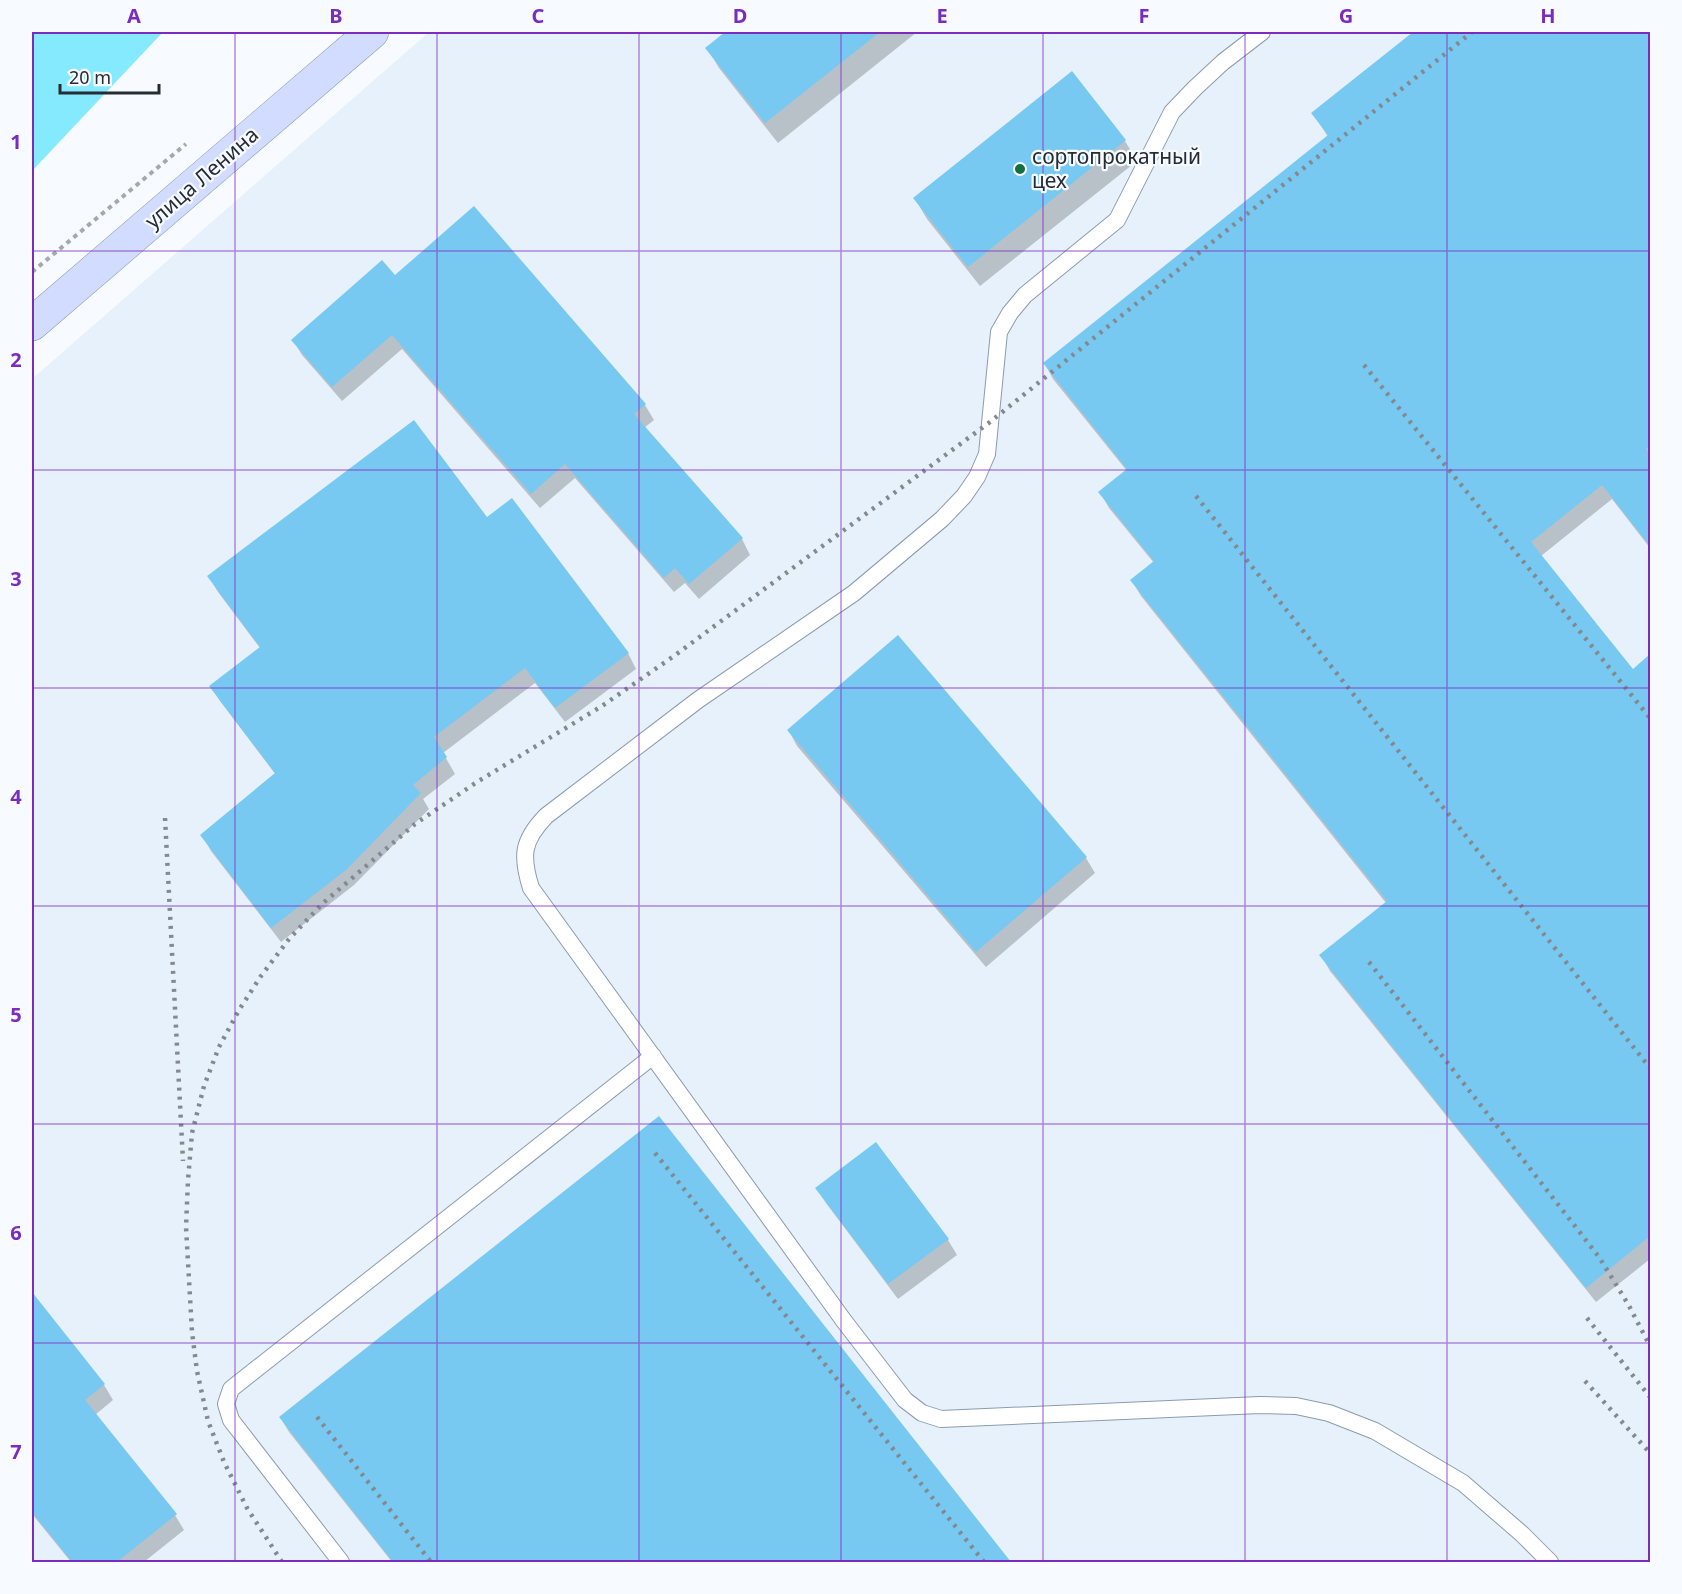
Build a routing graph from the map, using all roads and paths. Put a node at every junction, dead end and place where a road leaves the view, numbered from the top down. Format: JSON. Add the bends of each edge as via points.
{"nodes":[{"id":1,"x":372,"y":32,"type":"edge"},
{"id":2,"x":1262,"y":32,"type":"edge"},
{"id":3,"x":188,"y":143,"type":"dead end"},
{"id":4,"x":32,"y":272,"type":"edge"},
{"id":5,"x":32,"y":324,"type":"edge"},
{"id":6,"x":653,"y":1056,"type":"junction"},
{"id":7,"x":341,"y":1563,"type":"edge"},
{"id":8,"x":1550,"y":1563,"type":"edge"}],
"edges":[{"from":1,"to":5,"type":"main road","name":"улица Ленина"},
{"from":2,"to":6,"type":"lane","via":[[1223,62],[1172,112],[1117,220],[1025,295],[1010,313],[999,332],[987,454],[964,496],[854,593],[698,700],[535,828],[525,849],[531,888]]},
{"from":3,"to":4,"type":"path"},
{"from":6,"to":7,"type":"lane","via":[[231,1389],[226,1404],[231,1420]]},
{"from":6,"to":8,"type":"lane","via":[[844,1321],[905,1400],[922,1413],[941,1419],[1260,1405],[1296,1406],[1329,1413],[1375,1431],[1463,1484]]}]}
